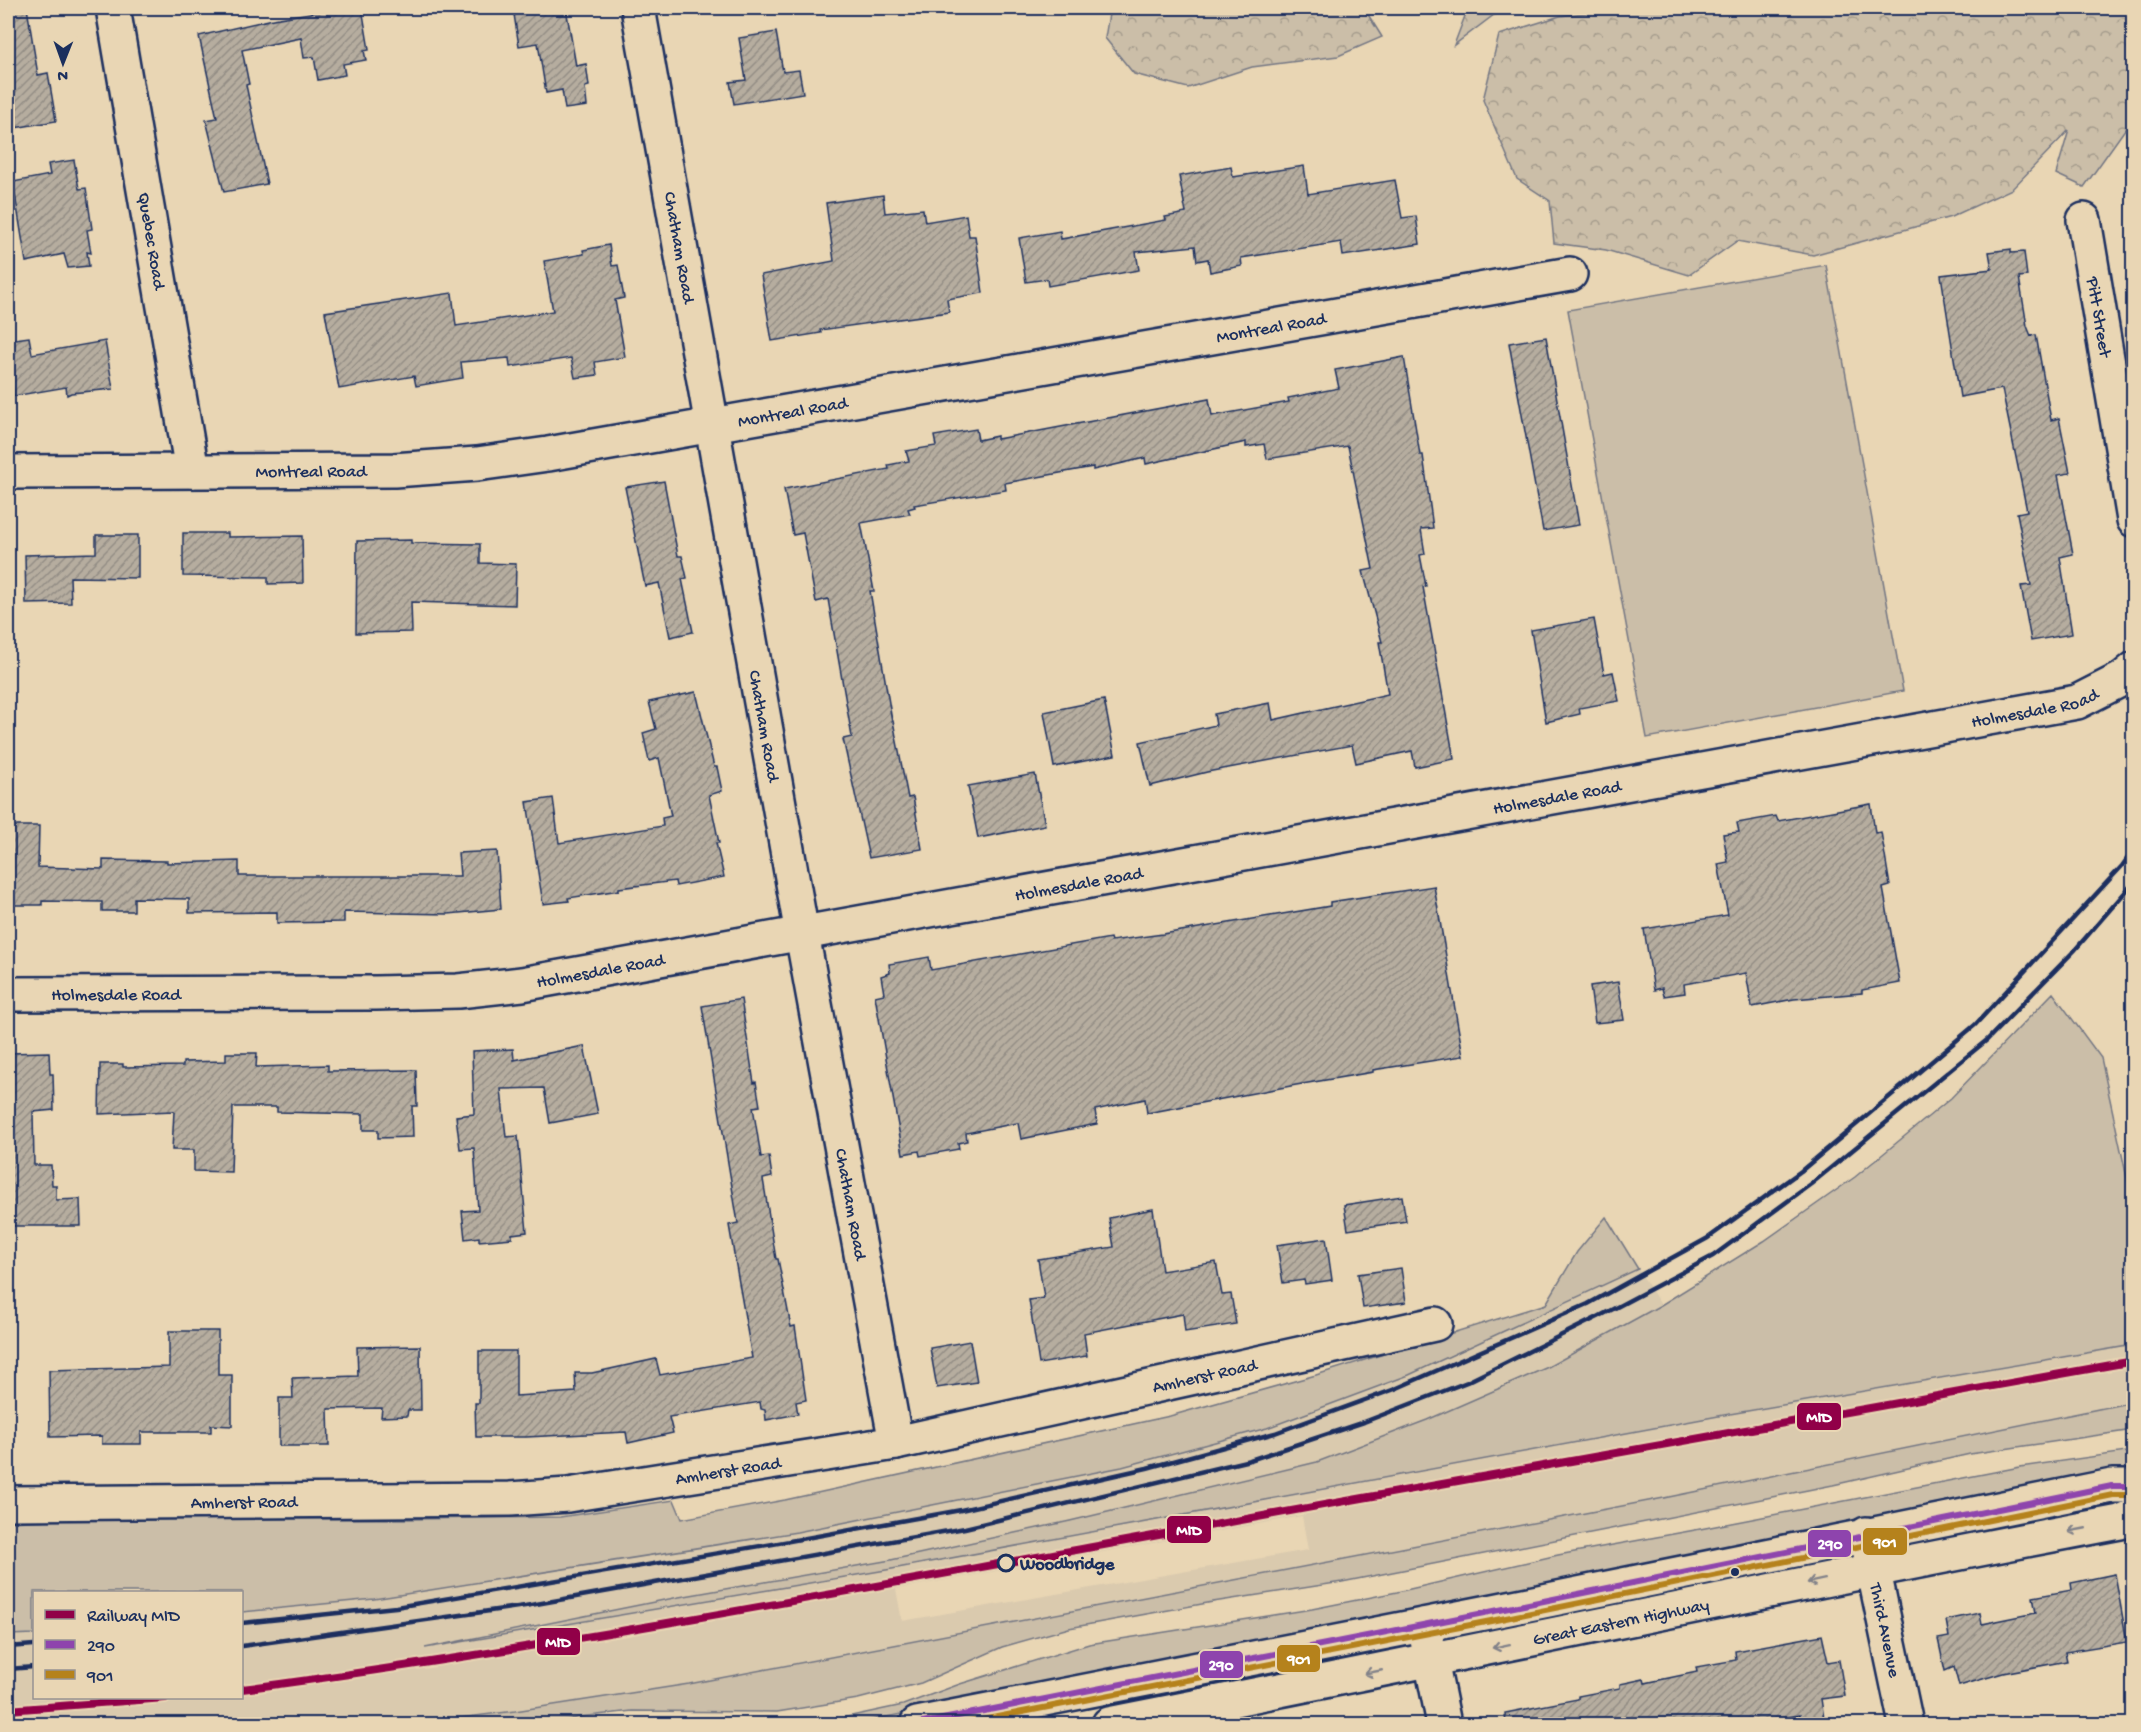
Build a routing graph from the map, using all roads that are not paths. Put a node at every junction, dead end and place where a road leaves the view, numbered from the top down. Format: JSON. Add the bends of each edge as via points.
{"nodes":[{"id":1,"x":113,"y":8,"type":"edge"},
{"id":2,"x":638,"y":8,"type":"edge"},
{"id":3,"x":2084,"y":220,"type":"dead end"},
{"id":4,"x":1570,"y":274,"type":"dead end"},
{"id":5,"x":712,"y":425,"type":"junction"},
{"id":6,"x":192,"y":471,"type":"junction"},
{"id":7,"x":8,"y":472,"type":"edge"},
{"id":8,"x":2133,"y":520,"type":"edge"},
{"id":9,"x":2133,"y":669,"type":"edge"},
{"id":10,"x":802,"y":934,"type":"junction"},
{"id":11,"x":8,"y":994,"type":"edge"},
{"id":12,"x":1435,"y":1324,"type":"dead end"},
{"id":13,"x":896,"y":1443,"type":"junction"},
{"id":14,"x":2133,"y":1486,"type":"edge"},
{"id":15,"x":8,"y":1503,"type":"edge"},
{"id":16,"x":2133,"y":1516,"type":"edge"},
{"id":17,"x":1866,"y":1534,"type":"junction"},
{"id":18,"x":1873,"y":1569,"type":"junction"},
{"id":19,"x":1424,"y":1625,"type":"junction"},
{"id":20,"x":1430,"y":1661,"type":"junction"},
{"id":21,"x":981,"y":1718,"type":"edge"},
{"id":22,"x":917,"y":1725,"type":"edge"},
{"id":23,"x":1109,"y":1725,"type":"edge"},
{"id":24,"x":1444,"y":1725,"type":"edge"},
{"id":25,"x":1906,"y":1725,"type":"edge"}],
"edges":[{"from":1,"to":6,"type":"main road","name":"Quebec Road"},
{"from":2,"to":5,"type":"main road","name":"Chatham Road"},
{"from":3,"to":8,"type":"main road","name":"Pitt Street"},
{"from":4,"to":5,"type":"main road","name":"Montreal Road"},
{"from":5,"to":6,"type":"main road","name":"Montreal Road","via":[[477,464],[394,470]]},
{"from":5,"to":10,"type":"main road","name":"Chatham Road"},
{"from":6,"to":7,"type":"main road","name":"Montreal Road"},
{"from":9,"to":10,"type":"main road","name":"Holmesdale Road","via":[[2122,679],[2077,702]]},
{"from":10,"to":11,"type":"main road","name":"Holmesdale Road","via":[[522,984],[458,991]]},
{"from":10,"to":13,"type":"main road","name":"Chatham Road"},
{"from":12,"to":13,"type":"main road","name":"Amherst Road"},
{"from":13,"to":15,"type":"main road","name":"Amherst Road","via":[[568,1495],[510,1499]]},
{"from":14,"to":17,"type":"main road","name":"Great Eastern Highway","via":[[2112,1486]]},
{"from":16,"to":18,"type":"main road","name":"Great Eastern Highway","one_way":true},
{"from":17,"to":18,"type":"main road","name":"Third Avenue"},
{"from":17,"to":19,"type":"main road","name":"Great Eastern Highway"},
{"from":18,"to":20,"type":"main road","name":"Great Eastern Highway","one_way":true},
{"from":18,"to":25,"type":"main road","name":"Third Avenue"},
{"from":19,"to":20,"type":"main road"},
{"from":19,"to":21,"type":"main road","name":"Great Eastern Highway"},
{"from":20,"to":23,"type":"main road","name":"Great Eastern Highway","one_way":true},
{"from":20,"to":24,"type":"main road"},
{"from":21,"to":22,"type":"main road","name":"Great Eastern Highway"}]}
